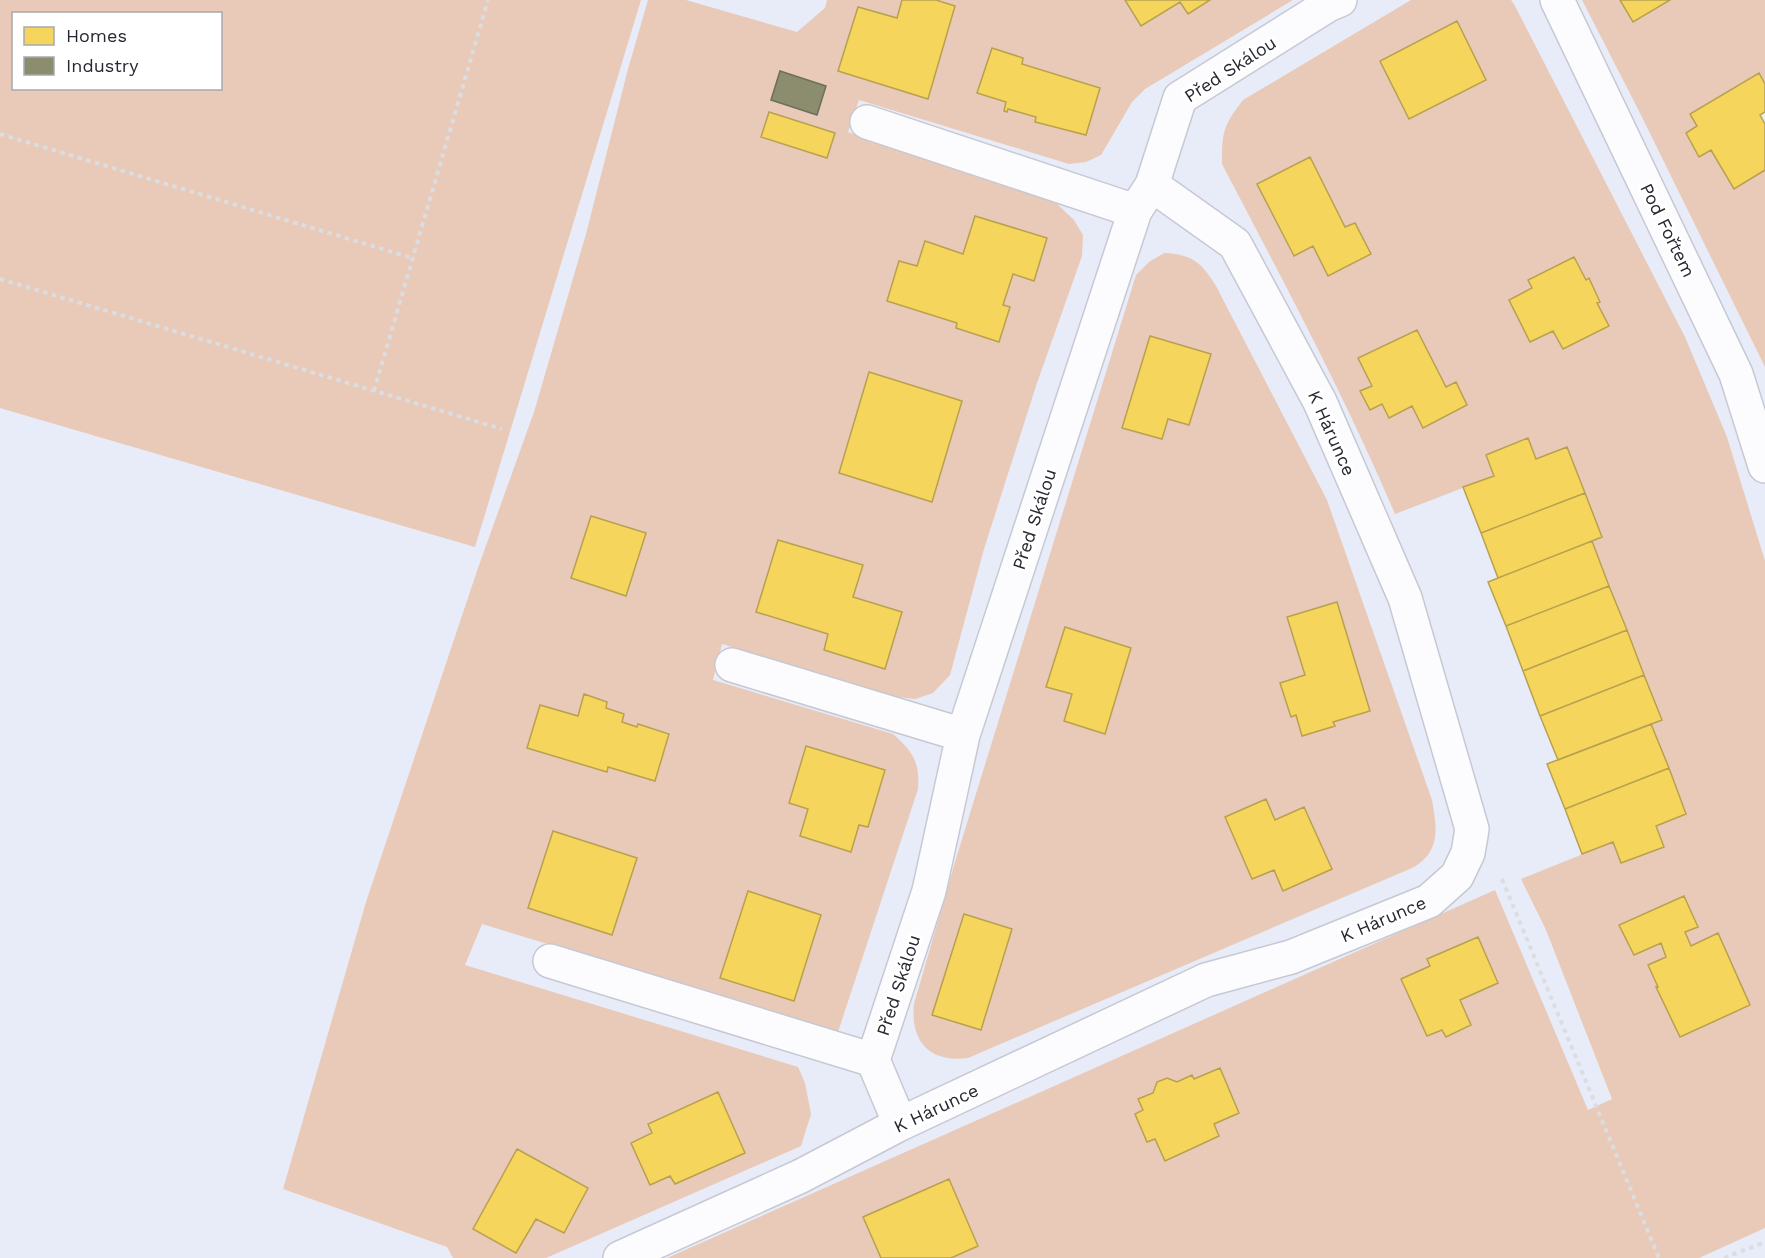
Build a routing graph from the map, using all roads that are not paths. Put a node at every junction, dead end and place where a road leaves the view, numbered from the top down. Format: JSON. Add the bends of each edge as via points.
{"nodes":[{"id":1,"x":1340,"y":0,"type":"edge"},
{"id":2,"x":1557,"y":0,"type":"edge"},
{"id":3,"x":867,"y":122,"type":"dead end"},
{"id":4,"x":1144,"y":198,"type":"junction"},
{"id":5,"x":1765,"y":466,"type":"edge"},
{"id":6,"x":732,"y":665,"type":"dead end"},
{"id":7,"x":963,"y":735,"type":"junction"},
{"id":8,"x":550,"y":961,"type":"dead end"},
{"id":9,"x":873,"y":1060,"type":"junction"},
{"id":10,"x":900,"y":1124,"type":"junction"},
{"id":11,"x":620,"y":1258,"type":"edge"}],
"edges":[{"from":1,"to":4,"type":"street","name":"Před Skálou","via":[[1180,98]]},
{"from":2,"to":5,"type":"street","name":"Pod Fořtem","via":[[1736,374]]},
{"from":3,"to":4,"type":"street","name":"K Hárunce"},
{"from":4,"to":7,"type":"street","name":"Před Skálou"},
{"from":4,"to":10,"type":"street","name":"K Hárunce","via":[[1235,244],[1320,402],[1405,598],[1472,829],[1468,853],[1456,876],[1429,901],[1291,957],[1206,980]]},
{"from":6,"to":7,"type":"street"},
{"from":7,"to":9,"type":"street","name":"Před Skálou","via":[[929,891]]},
{"from":8,"to":9,"type":"street"},
{"from":9,"to":10,"type":"street","name":"Před Skálou"},
{"from":10,"to":11,"type":"street","name":"K Hárunce","via":[[801,1176]]}]}
